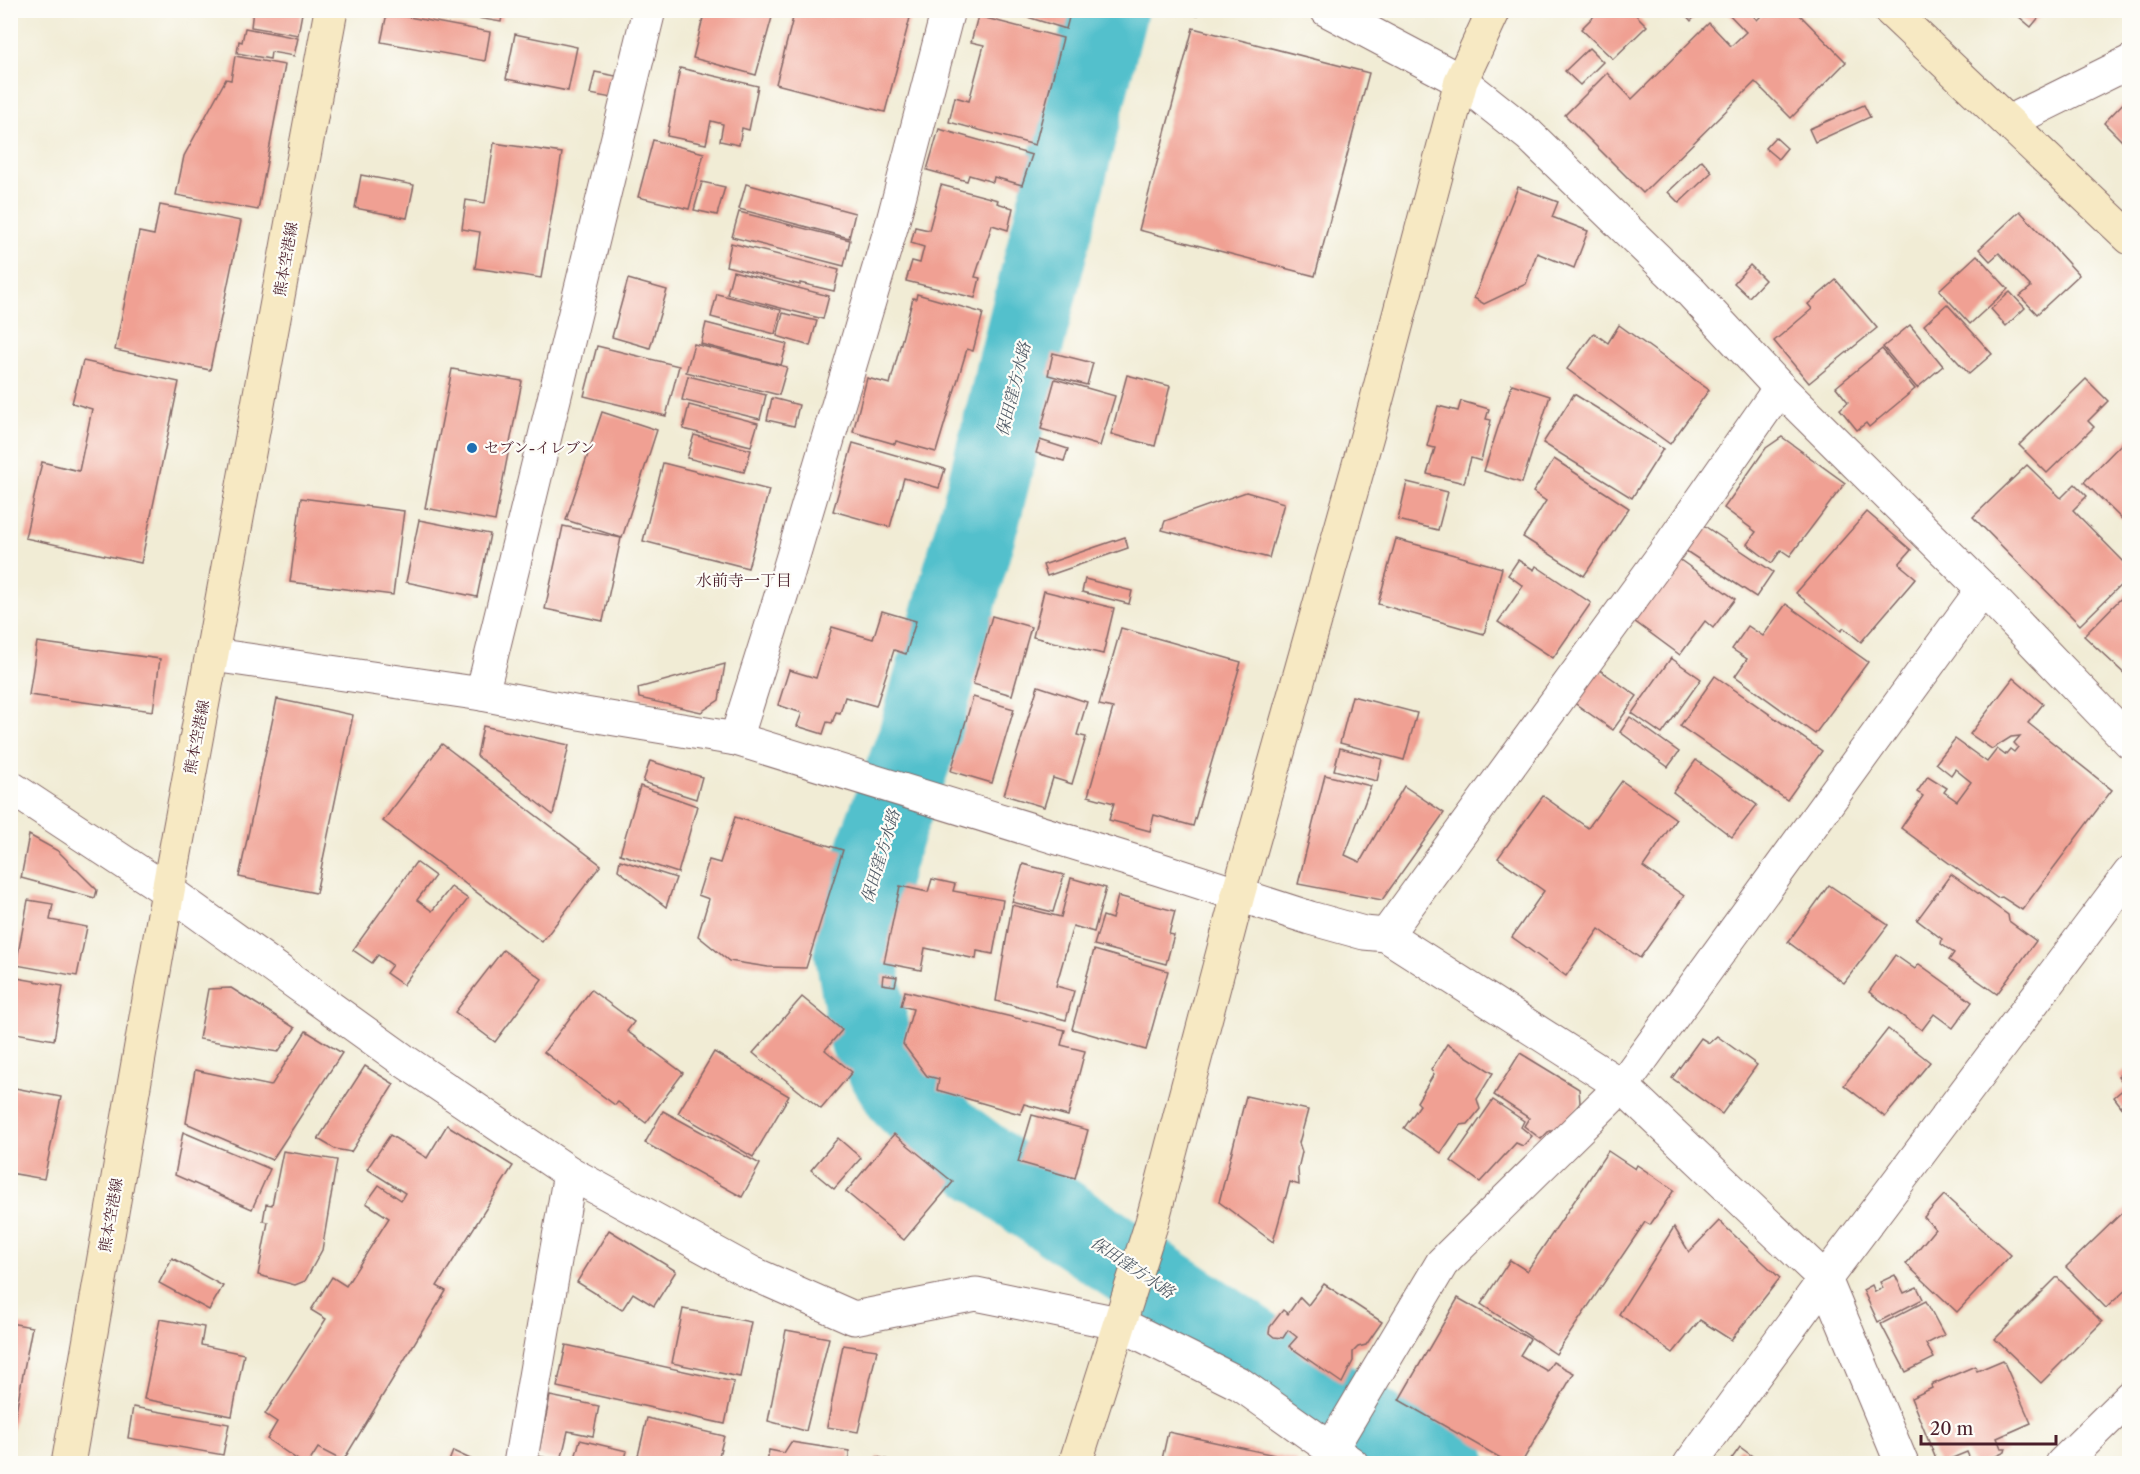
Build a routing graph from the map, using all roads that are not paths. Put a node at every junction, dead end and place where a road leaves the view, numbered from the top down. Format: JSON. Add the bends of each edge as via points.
{"nodes":[{"id":1,"x":331,"y":10,"type":"edge"},
{"id":2,"x":650,"y":10,"type":"edge"},
{"id":3,"x":948,"y":10,"type":"edge"},
{"id":4,"x":1328,"y":10,"type":"edge"},
{"id":5,"x":1494,"y":10,"type":"edge"},
{"id":6,"x":1890,"y":10,"type":"edge"},
{"id":7,"x":2130,"y":62,"type":"edge"},
{"id":8,"x":1461,"y":81,"type":"junction"},
{"id":9,"x":2009,"y":122,"type":"junction"},
{"id":10,"x":2130,"y":237,"type":"edge"},
{"id":11,"x":1780,"y":388,"type":"junction"},
{"id":12,"x":1983,"y":589,"type":"junction"},
{"id":13,"x":213,"y":655,"type":"junction"},
{"id":14,"x":482,"y":694,"type":"junction"},
{"id":15,"x":736,"y":739,"type":"junction"},
{"id":16,"x":2130,"y":741,"type":"edge"},
{"id":17,"x":10,"y":787,"type":"edge"},
{"id":18,"x":2130,"y":873,"type":"edge"},
{"id":19,"x":168,"y":891,"type":"junction"},
{"id":20,"x":1238,"y":895,"type":"junction"},
{"id":21,"x":1386,"y":935,"type":"junction"},
{"id":22,"x":1622,"y":1086,"type":"junction"},
{"id":23,"x":570,"y":1173,"type":"junction"},
{"id":24,"x":1825,"y":1279,"type":"junction"},
{"id":25,"x":1118,"y":1323,"type":"junction"},
{"id":26,"x":2130,"y":1397,"type":"edge"},
{"id":27,"x":1341,"y":1456,"type":"edge"},
{"id":28,"x":68,"y":1464,"type":"edge"},
{"id":29,"x":520,"y":1464,"type":"edge"},
{"id":30,"x":1075,"y":1464,"type":"edge"},
{"id":31,"x":1690,"y":1464,"type":"edge"},
{"id":32,"x":1902,"y":1464,"type":"edge"},
{"id":33,"x":2062,"y":1464,"type":"edge"}],
"edges":[{"from":1,"to":13,"type":"street","name":"熊本空港線"},
{"from":2,"to":14,"type":"street"},
{"from":3,"to":15,"type":"street","via":[[890,232]]},
{"from":4,"to":8,"type":"street"},
{"from":5,"to":8,"type":"street"},
{"from":6,"to":9,"type":"street"},
{"from":7,"to":9,"type":"street"},
{"from":8,"to":11,"type":"street","via":[[1529,135],[1691,292]]},
{"from":8,"to":20,"type":"street"},
{"from":9,"to":10,"type":"street"},
{"from":11,"to":12,"type":"street"},
{"from":11,"to":21,"type":"street"},
{"from":12,"to":16,"type":"street"},
{"from":12,"to":22,"type":"street"},
{"from":13,"to":14,"type":"street"},
{"from":13,"to":19,"type":"street","name":"熊本空港線"},
{"from":14,"to":15,"type":"street"},
{"from":15,"to":20,"type":"street"},
{"from":17,"to":19,"type":"street"},
{"from":18,"to":24,"type":"street"},
{"from":19,"to":23,"type":"street","via":[[403,1060]]},
{"from":19,"to":28,"type":"street","name":"熊本空港線"},
{"from":20,"to":21,"type":"street","via":[[1364,933]]},
{"from":20,"to":25,"type":"street","via":[[1152,1222]]},
{"from":21,"to":22,"type":"street"},
{"from":22,"to":24,"type":"street"},
{"from":22,"to":27,"type":"street","via":[[1442,1263]]},
{"from":23,"to":25,"type":"street","via":[[752,1273],[854,1318],[976,1294]]},
{"from":23,"to":29,"type":"street"},
{"from":24,"to":31,"type":"street"},
{"from":24,"to":32,"type":"street"},
{"from":25,"to":27,"type":"street","via":[[1240,1384]]},
{"from":25,"to":30,"type":"street"},
{"from":26,"to":33,"type":"street"}]}
